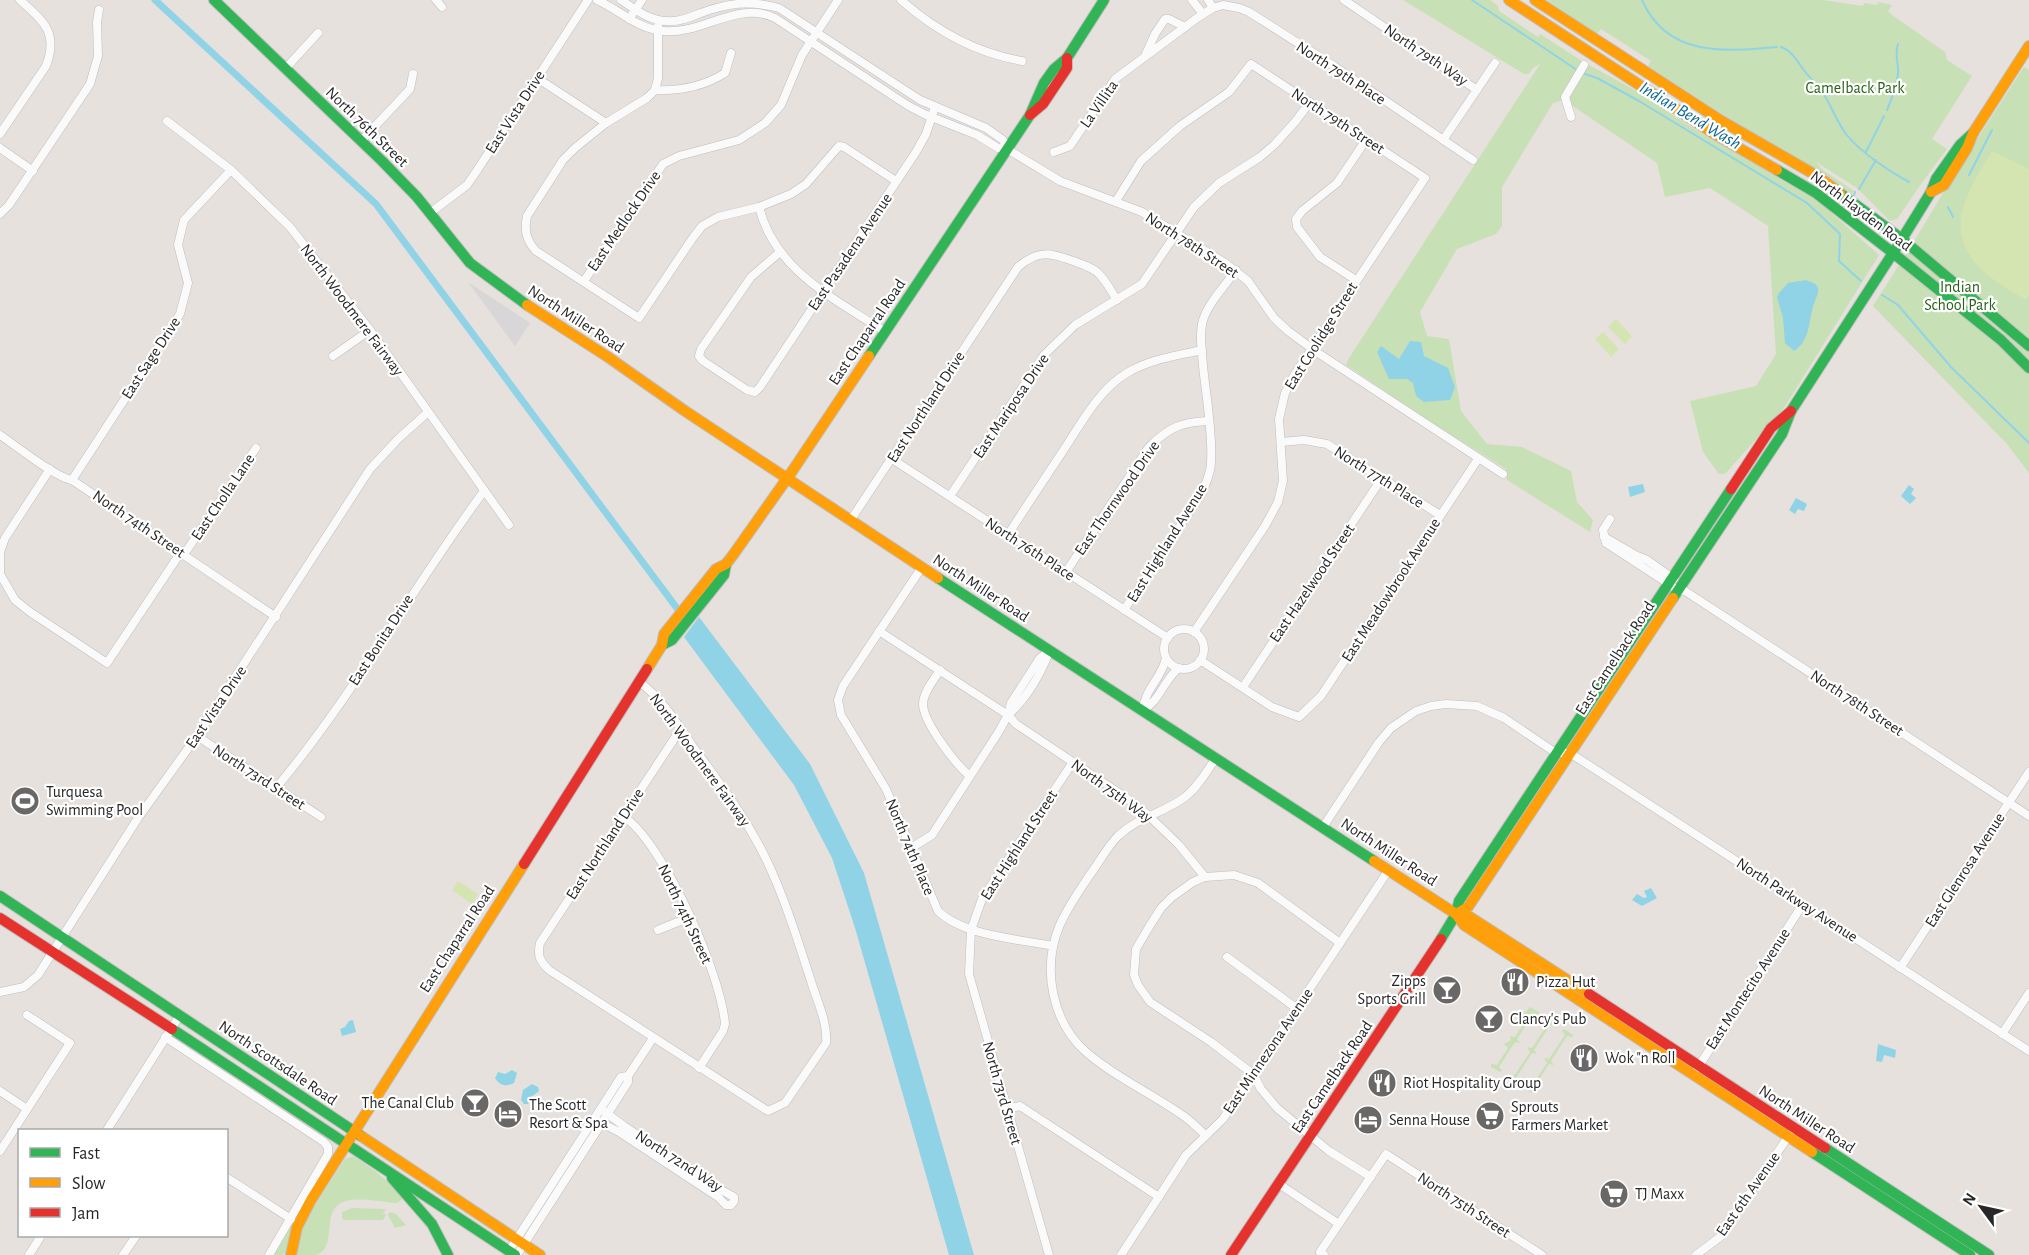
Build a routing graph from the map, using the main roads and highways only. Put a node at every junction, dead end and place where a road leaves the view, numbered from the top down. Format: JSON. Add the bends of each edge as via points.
{"nodes":[{"id":1,"x":213,"y":0,"type":"edge"},
{"id":2,"x":1104,"y":0,"type":"edge"},
{"id":3,"x":1509,"y":0,"type":"edge"},
{"id":4,"x":1535,"y":0,"type":"edge"},
{"id":5,"x":2029,"y":46,"type":"edge"},
{"id":6,"x":1902,"y":239,"type":"junction"},
{"id":7,"x":1893,"y":253,"type":"junction"},
{"id":8,"x":492,"y":281,"type":"joint"},
{"id":9,"x":2029,"y":346,"type":"edge"},
{"id":10,"x":2029,"y":368,"type":"edge"},
{"id":11,"x":787,"y":479,"type":"junction"},
{"id":12,"x":1677,"y":585,"type":"junction"},
{"id":13,"x":1617,"y":661,"type":"junction"},
{"id":14,"x":1625,"y":670,"type":"junction"},
{"id":15,"x":1564,"y":753,"type":"junction"},
{"id":16,"x":0,"y":896,"type":"edge"},
{"id":17,"x":1456,"y":914,"type":"junction"},
{"id":18,"x":0,"y":918,"type":"edge"},
{"id":19,"x":354,"y":1131,"type":"junction"},
{"id":20,"x":1791,"y":1132,"type":"junction"},
{"id":21,"x":346,"y":1143,"type":"junction"},
{"id":22,"x":388,"y":1171,"type":"junction"},
{"id":23,"x":514,"y":1254,"type":"edge"},
{"id":24,"x":291,"y":1255,"type":"edge"},
{"id":25,"x":448,"y":1255,"type":"edge"},
{"id":26,"x":540,"y":1255,"type":"edge"},
{"id":27,"x":1231,"y":1255,"type":"edge"},
{"id":28,"x":1970,"y":1255,"type":"edge"},
{"id":29,"x":1989,"y":1255,"type":"edge"}],
"edges":[{"from":1,"to":8,"type":"main road","name":"North 76th Street","via":[[404,183],[462,255]]},
{"from":2,"to":11,"type":"main road","name":"East Chaparral Road","via":[[1067,58],[1058,63],[1034,98],[1030,115]]},
{"from":3,"to":7,"type":"main road","name":"North Hayden Road","via":[[1713,133],[1816,193]]},
{"from":4,"to":6,"type":"main road","name":"North Hayden Road","via":[[1720,120],[1819,177]]},
{"from":5,"to":6,"type":"main road","name":"East Camelback Road","via":[[1944,185],[1931,192]]},
{"from":6,"to":7,"type":"main road","name":"East Camelback Road"},
{"from":6,"to":9,"type":"main road","name":"North Hayden Road"},
{"from":7,"to":10,"type":"main road","name":"North Hayden Road","via":[[2001,340]]},
{"from":7,"to":12,"type":"main road","name":"East Camelback Road","via":[[1791,411],[1771,428]]},
{"from":8,"to":11,"type":"main road","name":"North Miller Road"},
{"from":11,"to":17,"type":"main road","name":"North Miller Road"},
{"from":11,"to":19,"type":"main road","name":"East Chaparral Road","via":[[672,630],[672,640],[662,645]]},
{"from":12,"to":13,"type":"main road","name":"East Camelback Road"},
{"from":12,"to":14,"type":"main road","name":"East Camelback Road"},
{"from":13,"to":14,"type":"main road"},
{"from":13,"to":15,"type":"main road","name":"East Camelback Road"},
{"from":14,"to":15,"type":"main road","name":"East Camelback Road"},
{"from":15,"to":17,"type":"main road","name":"East Camelback Road","via":[[1468,907]]},
{"from":16,"to":19,"type":"main road","name":"North Scottsdale Road"},
{"from":17,"to":20,"type":"main road","name":"North Miller Road","via":[[1464,925]]},
{"from":17,"to":27,"type":"main road","name":"East Camelback Road"},
{"from":18,"to":21,"type":"main road","name":"North Scottsdale Road","via":[[168,1032]]},
{"from":19,"to":21,"type":"main road","name":"East Chaparral Road"},
{"from":19,"to":26,"type":"main road","name":"North Scottsdale Road"},
{"from":20,"to":28,"type":"main road","name":"North Miller Road"},
{"from":20,"to":29,"type":"main road","name":"North Miller Road"},
{"from":21,"to":22,"type":"main road","name":"North Scottsdale Road"},
{"from":21,"to":24,"type":"main road","name":"East Chaparral Road","via":[[303,1213]]},
{"from":22,"to":23,"type":"main road","name":"North Scottsdale Road"},
{"from":22,"to":25,"type":"main road","via":[[425,1212]]}]}
